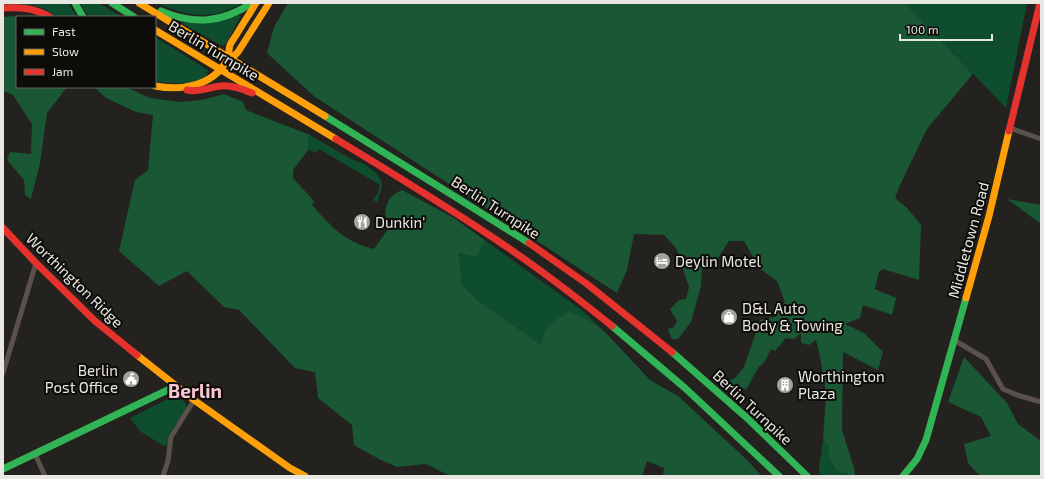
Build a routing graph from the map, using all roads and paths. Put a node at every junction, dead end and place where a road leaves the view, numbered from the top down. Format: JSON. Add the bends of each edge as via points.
{"nodes":[{"id":1,"x":74,"y":3,"type":"edge"},
{"id":2,"x":112,"y":3,"type":"edge"},
{"id":3,"x":252,"y":3,"type":"edge"},
{"id":4,"x":256,"y":3,"type":"edge"},
{"id":5,"x":269,"y":3,"type":"edge"},
{"id":6,"x":1040,"y":3,"type":"edge"},
{"id":7,"x":140,"y":4,"type":"edge"},
{"id":8,"x":3,"y":8,"type":"edge"},
{"id":9,"x":48,"y":16,"type":"edge"},
{"id":10,"x":82,"y":16,"type":"edge"},
{"id":11,"x":132,"y":16,"type":"edge"},
{"id":12,"x":156,"y":31,"type":"edge"},
{"id":13,"x":229,"y":58,"type":"junction"},
{"id":14,"x":221,"y":70,"type":"junction"},
{"id":15,"x":156,"y":86,"type":"edge"},
{"id":16,"x":184,"y":88,"type":"junction"},
{"id":17,"x":267,"y":98,"type":"junction"},
{"id":18,"x":1010,"y":128,"type":"junction"},
{"id":19,"x":1041,"y":139,"type":"edge"},
{"id":20,"x":3,"y":228,"type":"edge"},
{"id":21,"x":36,"y":263,"type":"junction"},
{"id":22,"x":954,"y":340,"type":"junction"},
{"id":23,"x":3,"y":373,"type":"edge"},
{"id":24,"x":176,"y":386,"type":"junction"},
{"id":25,"x":194,"y":400,"type":"junction"},
{"id":26,"x":1041,"y":402,"type":"edge"},
{"id":27,"x":35,"y":454,"type":"junction"},
{"id":28,"x":3,"y":469,"type":"edge"},
{"id":29,"x":907,"y":474,"type":"edge"},
{"id":30,"x":45,"y":476,"type":"edge"},
{"id":31,"x":163,"y":476,"type":"edge"},
{"id":32,"x":305,"y":476,"type":"edge"},
{"id":33,"x":779,"y":476,"type":"edge"},
{"id":34,"x":808,"y":476,"type":"edge"}],
"edges":[{"from":1,"to":10,"type":"main road"},
{"from":2,"to":11,"type":"main road"},
{"from":3,"to":7,"type":"main road","via":[[232,15],[202,21],[180,18]]},
{"from":4,"to":13,"type":"main road","via":[[230,45]]},
{"from":5,"to":13,"type":"main road","via":[[238,52]]},
{"from":6,"to":18,"type":"main road","name":"Middletown Road"},
{"from":7,"to":13,"type":"main road","name":"Berlin Turnpike"},
{"from":8,"to":9,"type":"main road","via":[[28,8]]},
{"from":12,"to":14,"type":"main road","name":"Berlin Turnpike"},
{"from":13,"to":14,"type":"main road"},
{"from":13,"to":34,"type":"main road","name":"Berlin Turnpike","via":[[446,190],[554,261],[610,302],[680,359],[752,422]]},
{"from":14,"to":16,"type":"main road","via":[[204,82]]},
{"from":14,"to":17,"type":"main road","name":"Berlin Turnpike"},
{"from":15,"to":16,"type":"main road"},
{"from":16,"to":17,"type":"main road","via":[[196,92],[230,86]]},
{"from":17,"to":33,"type":"main road","name":"Berlin Turnpike","via":[[465,219],[549,278],[643,352]]},
{"from":18,"to":19,"type":"street"},
{"from":18,"to":22,"type":"main road","name":"Middletown Road"},
{"from":20,"to":21,"type":"main road","name":"Worthington Ridge"},
{"from":21,"to":23,"type":"street"},
{"from":21,"to":24,"type":"main road","name":"Worthington Ridge","via":[[95,322]]},
{"from":22,"to":26,"type":"street","via":[[986,358],[1003,389]]},
{"from":22,"to":29,"type":"main road","name":"Middletown Road","via":[[927,438],[919,458]]},
{"from":24,"to":25,"type":"main road","name":"Worthington Ridge"},
{"from":24,"to":27,"type":"main road"},
{"from":25,"to":31,"type":"street","via":[[171,437]]},
{"from":25,"to":32,"type":"main road","name":"Worthington Ridge"},
{"from":27,"to":28,"type":"main road"},
{"from":27,"to":30,"type":"street"}]}
